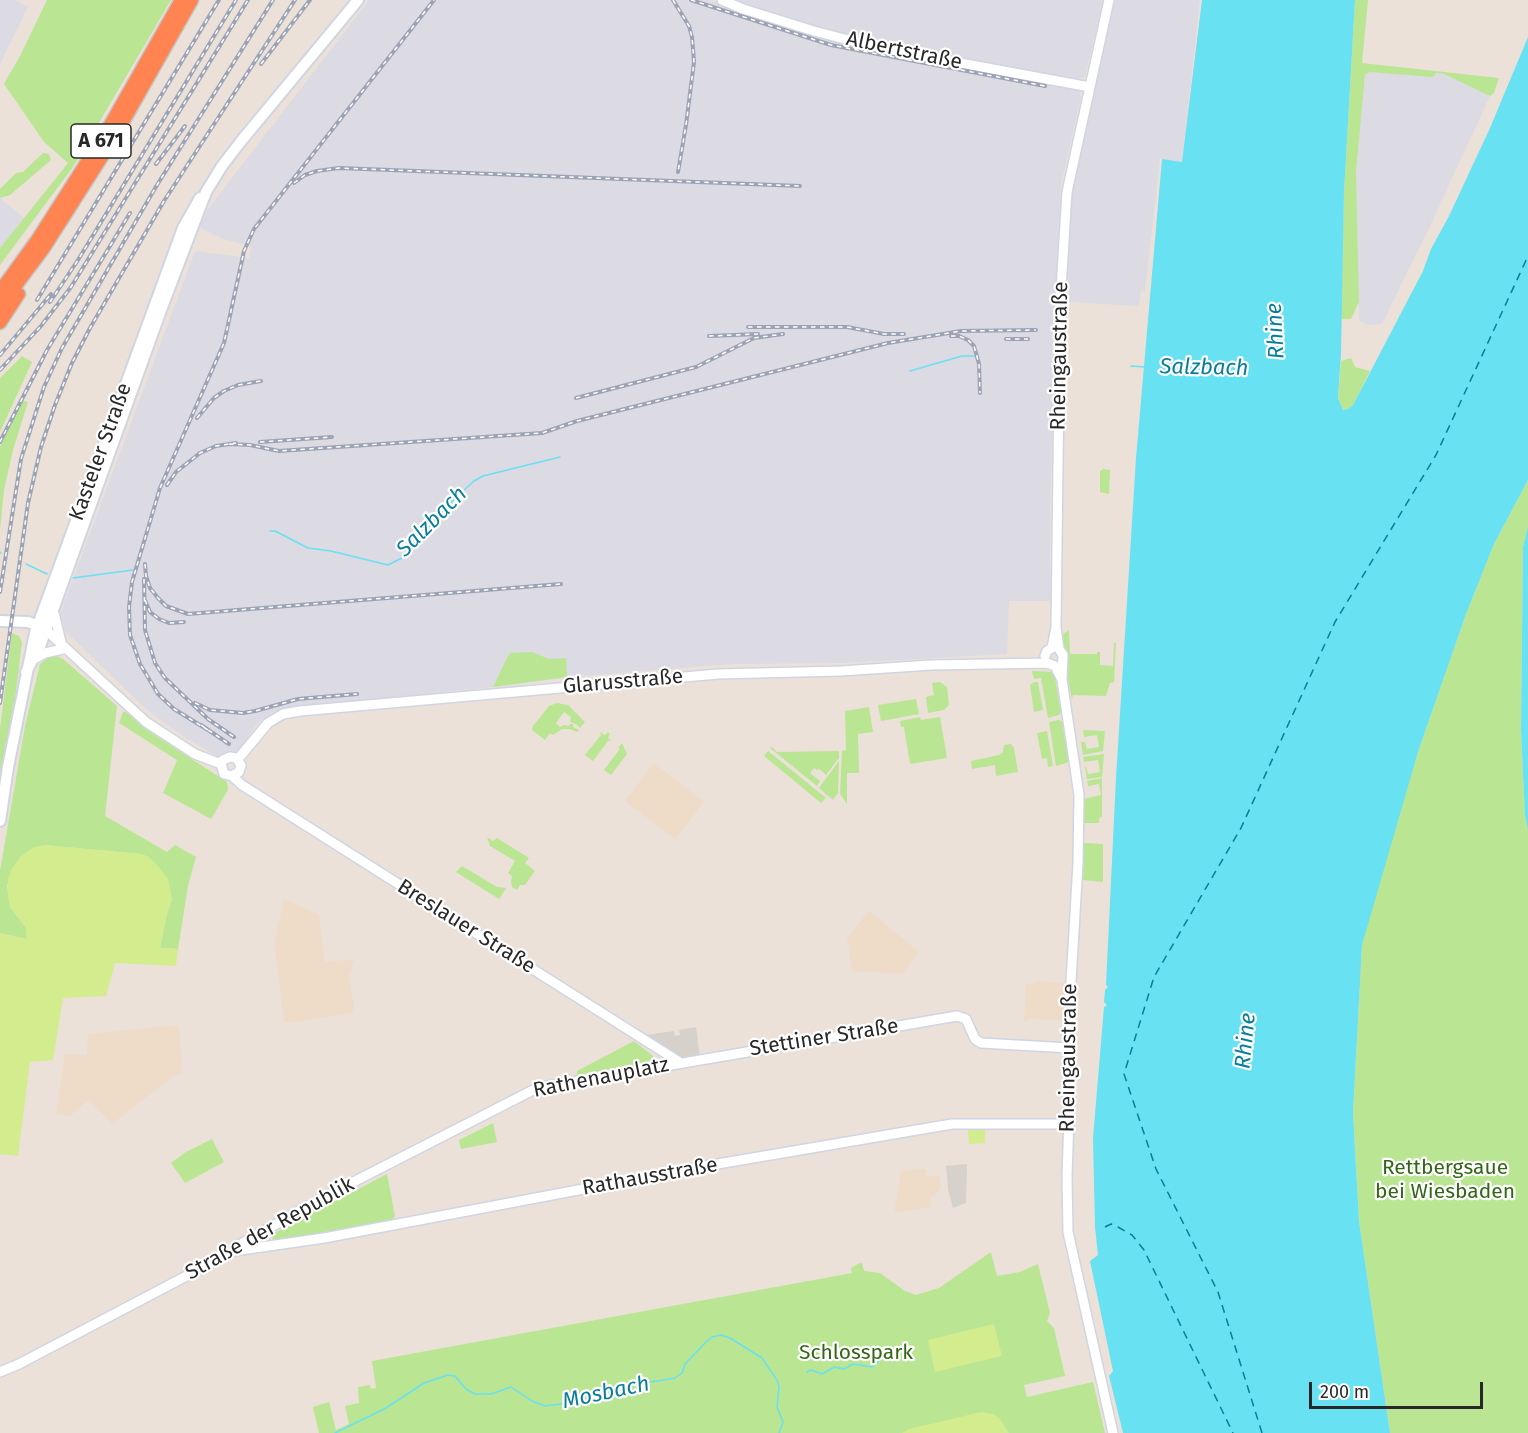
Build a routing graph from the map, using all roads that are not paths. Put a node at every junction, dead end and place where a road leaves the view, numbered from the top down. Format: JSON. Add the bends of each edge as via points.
{"nodes":[{"id":1,"x":181,"y":0,"type":"edge"},
{"id":2,"x":192,"y":0,"type":"edge"},
{"id":3,"x":358,"y":0,"type":"edge"},
{"id":4,"x":722,"y":0,"type":"edge"},
{"id":5,"x":1109,"y":0,"type":"edge"},
{"id":6,"x":1090,"y":87,"type":"junction"},
{"id":7,"x":40,"y":244,"type":"junction"},
{"id":8,"x":0,"y":278,"type":"edge"},
{"id":9,"x":0,"y":291,"type":"edge"},
{"id":10,"x":0,"y":307,"type":"edge"},
{"id":11,"x":0,"y":323,"type":"edge"},
{"id":12,"x":48,"y":608,"type":"junction"},
{"id":13,"x":13,"y":622,"type":"edge"},
{"id":14,"x":40,"y":631,"type":"junction"},
{"id":15,"x":65,"y":648,"type":"junction"},
{"id":16,"x":1056,"y":648,"type":"junction"},
{"id":17,"x":34,"y":658,"type":"junction"},
{"id":18,"x":1052,"y":662,"type":"junction"},
{"id":19,"x":26,"y":672,"type":"junction"},
{"id":20,"x":238,"y":759,"type":"junction"},
{"id":21,"x":221,"y":764,"type":"junction"},
{"id":22,"x":235,"y":774,"type":"junction"},
{"id":23,"x":0,"y":821,"type":"edge"},
{"id":24,"x":1070,"y":1048,"type":"junction"},
{"id":25,"x":681,"y":1063,"type":"junction"},
{"id":26,"x":520,"y":1095,"type":"joint"},
{"id":27,"x":1068,"y":1124,"type":"junction"},
{"id":28,"x":234,"y":1251,"type":"junction"},
{"id":29,"x":19,"y":1364,"type":"junction"},
{"id":30,"x":0,"y":1372,"type":"edge"},
{"id":31,"x":0,"y":1377,"type":"edge"},
{"id":32,"x":1113,"y":1433,"type":"edge"}],
"edges":[{"from":1,"to":7,"type":"highway","number":"A 671"},
{"from":2,"to":7,"type":"highway","number":"A 671","via":[[114,138]]},
{"from":3,"to":12,"type":"main road","name":"Kasteler Straße","via":[[242,140],[206,192],[185,237]]},
{"from":4,"to":6,"type":"street","name":"Albertstraße","via":[[879,48]]},
{"from":5,"to":6,"type":"street","name":"Rheingaustraße"},
{"from":6,"to":16,"type":"street","name":"Rheingaustraße","via":[[1066,195],[1060,306]]},
{"from":7,"to":8,"type":"highway"},
{"from":7,"to":9,"type":"highway","number":"A 671"},
{"from":7,"to":10,"type":"highway","number":"A 671"},
{"from":7,"to":11,"type":"highway","via":[[26,284]]},
{"from":12,"to":13,"type":"main road"},
{"from":12,"to":14,"type":"main road","name":"Kasteler Straße"},
{"from":12,"to":15,"type":"street"},
{"from":13,"to":14,"type":"main road"},
{"from":14,"to":15,"type":"street"},
{"from":14,"to":17,"type":"main road","name":"Kasteler Straße"},
{"from":14,"to":19,"type":"main road","name":"Kasteler Straße"},
{"from":15,"to":17,"type":"street"},
{"from":15,"to":21,"type":"street","via":[[146,722],[195,754]]},
{"from":16,"to":18,"type":"street","via":[[1047,651]]},
{"from":16,"to":18,"type":"street","name":"Rheingaustraße","via":[[1063,655]]},
{"from":17,"to":19,"type":"main road","name":"Kasteler Straße"},
{"from":18,"to":20,"type":"street","name":"Glarusstraße","via":[[735,673],[300,711],[283,714],[268,723]]},
{"from":18,"to":24,"type":"street","name":"Rheingaustraße","via":[[1062,681],[1079,800],[1068,1012]]},
{"from":19,"to":23,"type":"main road","name":"Kasteler Straße"},
{"from":20,"to":21,"type":"street","via":[[230,757]]},
{"from":20,"to":22,"type":"street","via":[[241,765]]},
{"from":21,"to":22,"type":"street","via":[[224,774]]},
{"from":22,"to":25,"type":"street","name":"Breslauer Straße","via":[[252,791]]},
{"from":24,"to":25,"type":"street","name":"Stettiner Straße","via":[[985,1044],[975,1039],[966,1019],[959,1016]]},
{"from":24,"to":27,"type":"street","name":"Rheingaustraße"},
{"from":25,"to":26,"type":"street","name":"Rathenauplatz","via":[[547,1085]]},
{"from":26,"to":28,"type":"street","name":"Straße der Republik","via":[[295,1213]]},
{"from":27,"to":28,"type":"street","name":"Rathausstraße","via":[[952,1125]]},
{"from":27,"to":32,"type":"street","name":"Rheingaustraße","via":[[1068,1232]]},
{"from":28,"to":29,"type":"street","name":"Straße der Republik"},
{"from":29,"to":30,"type":"street","name":"Straße der Republik"},
{"from":29,"to":31,"type":"street","name":"Straße der Republik"}]}
